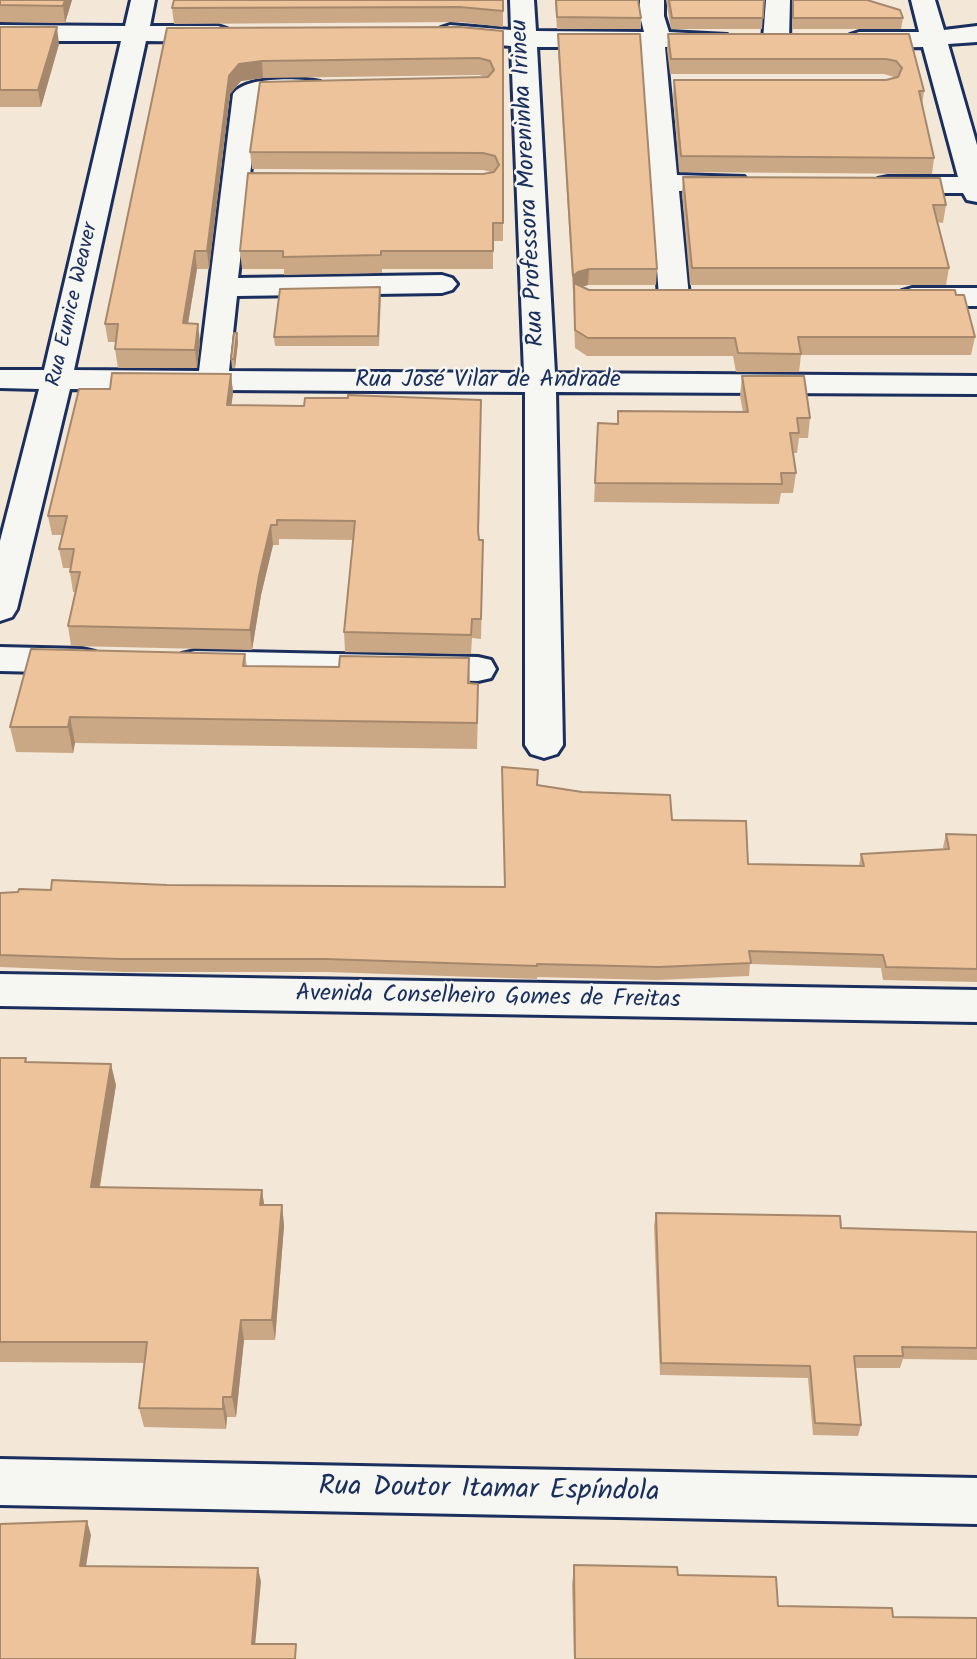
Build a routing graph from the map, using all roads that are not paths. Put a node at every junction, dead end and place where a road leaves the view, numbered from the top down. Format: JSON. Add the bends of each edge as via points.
{"nodes":[{"id":1,"x":144,"y":0,"type":"edge"},
{"id":2,"x":522,"y":0,"type":"edge"},
{"id":3,"x":652,"y":0,"type":"edge"},
{"id":4,"x":778,"y":0,"type":"edge"},
{"id":5,"x":923,"y":0,"type":"edge"},
{"id":6,"x":0,"y":33,"type":"edge"},
{"id":7,"x":432,"y":33,"type":"edge"},
{"id":8,"x":243,"y":34,"type":"edge"},
{"id":9,"x":977,"y":34,"type":"edge"},
{"id":10,"x":135,"y":35,"type":"junction"},
{"id":11,"x":934,"y":38,"type":"junction"},
{"id":12,"x":522,"y":39,"type":"junction"},
{"id":13,"x":776,"y":40,"type":"junction"},
{"id":14,"x":804,"y":40,"type":"edge"},
{"id":15,"x":832,"y":40,"type":"edge"},
{"id":16,"x":656,"y":45,"type":"junction"},
{"id":17,"x":331,"y":88,"type":"edge"},
{"id":18,"x":234,"y":180,"type":"junction"},
{"id":19,"x":261,"y":180,"type":"edge"},
{"id":20,"x":666,"y":183,"type":"junction"},
{"id":21,"x":762,"y":184,"type":"edge"},
{"id":22,"x":859,"y":184,"type":"edge"},
{"id":23,"x":976,"y":190,"type":"edge"},
{"id":24,"x":442,"y":284,"type":"dead end"},
{"id":25,"x":222,"y":287,"type":"junction"},
{"id":26,"x":675,"y":297,"type":"edge"},
{"id":27,"x":881,"y":297,"type":"edge"},
{"id":28,"x":977,"y":297,"type":"edge"},
{"id":29,"x":0,"y":379,"type":"edge"},
{"id":30,"x":57,"y":379,"type":"junction"},
{"id":31,"x":213,"y":380,"type":"junction"},
{"id":32,"x":540,"y":382,"type":"junction"},
{"id":33,"x":977,"y":385,"type":"edge"},
{"id":34,"x":0,"y":608,"type":"edge"},
{"id":35,"x":0,"y":659,"type":"edge"},
{"id":36,"x":109,"y":661,"type":"edge"},
{"id":37,"x":164,"y":662,"type":"edge"},
{"id":38,"x":478,"y":669,"type":"dead end"},
{"id":39,"x":544,"y":745,"type":"dead end"},
{"id":40,"x":0,"y":990,"type":"edge"},
{"id":41,"x":977,"y":1006,"type":"edge"},
{"id":42,"x":0,"y":1482,"type":"edge"},
{"id":43,"x":977,"y":1502,"type":"edge"}],
"edges":[{"from":1,"to":10,"type":"street","name":"Rua Eunice Weaver"},
{"from":2,"to":12,"type":"street","name":"Rua Professora Moreninha Irineu"},
{"from":3,"to":16,"type":"street"},
{"from":4,"to":13,"type":"street"},
{"from":5,"to":11,"type":"street"},
{"from":6,"to":10,"type":"street"},
{"from":7,"to":12,"type":"street"},
{"from":8,"to":10,"type":"street"},
{"from":9,"to":11,"type":"street"},
{"from":10,"to":30,"type":"street","name":"Rua Eunice Weaver"},
{"from":11,"to":15,"type":"street"},
{"from":11,"to":23,"type":"street"},
{"from":12,"to":16,"type":"street"},
{"from":12,"to":32,"type":"street","name":"Rua Professora Moreninha Irineu"},
{"from":13,"to":14,"type":"street"},
{"from":13,"to":16,"type":"street"},
{"from":16,"to":20,"type":"street","via":[[670,85]]},
{"from":17,"to":18,"type":"street","via":[[250,90]]},
{"from":18,"to":19,"type":"street"},
{"from":18,"to":25,"type":"street"},
{"from":20,"to":21,"type":"street"},
{"from":20,"to":26,"type":"street"},
{"from":22,"to":23,"type":"street"},
{"from":24,"to":25,"type":"street"},
{"from":25,"to":31,"type":"street"},
{"from":27,"to":28,"type":"street"},
{"from":29,"to":30,"type":"street","name":"Rua José Vilar de Andrade"},
{"from":30,"to":31,"type":"street","name":"Rua José Vilar de Andrade"},
{"from":30,"to":34,"type":"street","name":"Rua Eunice Weaver"},
{"from":31,"to":32,"type":"street","name":"Rua José Vilar de Andrade"},
{"from":32,"to":33,"type":"street","name":"Rua José Vilar de Andrade"},
{"from":32,"to":39,"type":"street","name":"Rua Professora Moreninha Irineu"},
{"from":35,"to":36,"type":"street"},
{"from":37,"to":38,"type":"street"},
{"from":40,"to":41,"type":"street","name":"Avenida Conselheiro Gomes de Freitas"},
{"from":42,"to":43,"type":"street","name":"Rua Doutor Itamar Espíndola"}]}
